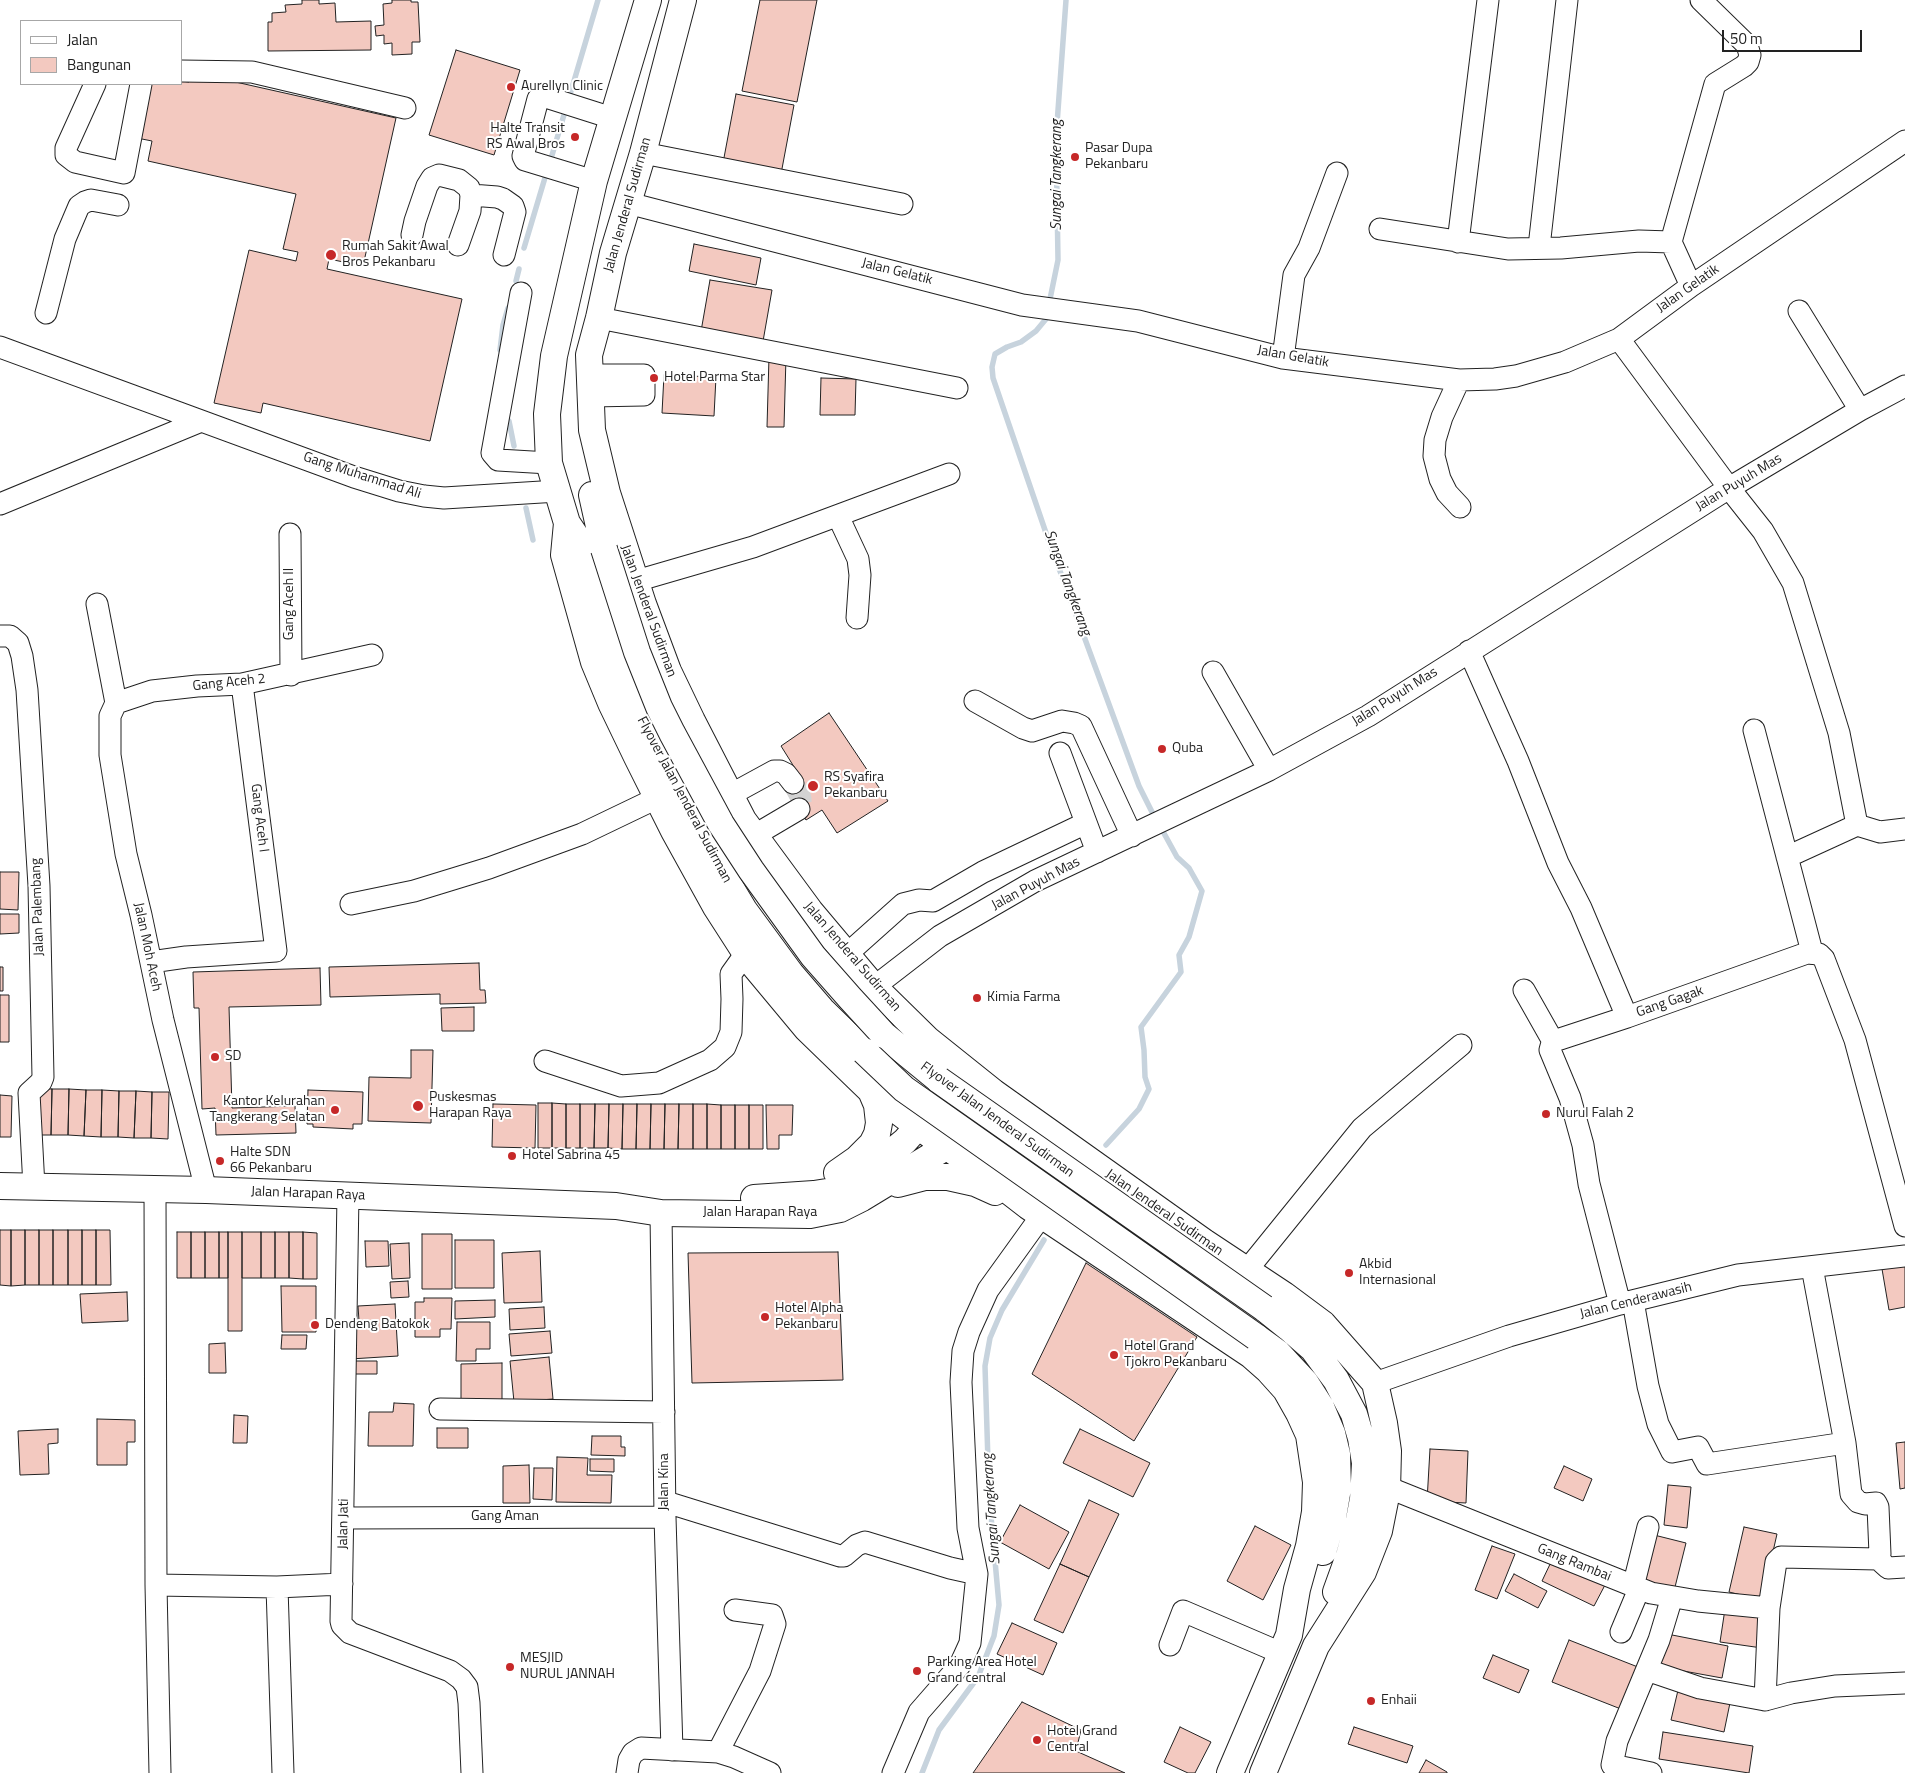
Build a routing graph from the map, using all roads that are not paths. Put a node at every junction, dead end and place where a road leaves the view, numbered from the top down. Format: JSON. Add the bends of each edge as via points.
{"nodes":[{"id":1,"x":648,"y":0,"type":"edge"},
{"id":2,"x":683,"y":0,"type":"edge"},
{"id":3,"x":1488,"y":0,"type":"edge"},
{"id":4,"x":1567,"y":0,"type":"edge"},
{"id":5,"x":1701,"y":0,"type":"edge"},
{"id":6,"x":182,"y":71,"type":"edge"},
{"id":7,"x":95,"y":85,"type":"edge"},
{"id":8,"x":141,"y":85,"type":"edge"},
{"id":9,"x":405,"y":108,"type":"dead end"},
{"id":10,"x":612,"y":118,"type":"junction"},
{"id":11,"x":1905,"y":141,"type":"edge"},
{"id":12,"x":643,"y":154,"type":"junction"},
{"id":13,"x":1337,"y":173,"type":"dead end"},
{"id":14,"x":594,"y":181,"type":"junction"},
{"id":15,"x":471,"y":194,"type":"junction"},
{"id":16,"x":628,"y":203,"type":"junction"},
{"id":17,"x":902,"y":204,"type":"dead end"},
{"id":18,"x":118,"y":205,"type":"dead end"},
{"id":19,"x":1380,"y":229,"type":"dead end"},
{"id":20,"x":412,"y":236,"type":"dead end"},
{"id":21,"x":1458,"y":242,"type":"junction"},
{"id":22,"x":1671,"y":242,"type":"junction"},
{"id":23,"x":458,"y":246,"type":"dead end"},
{"id":24,"x":1539,"y":247,"type":"junction"},
{"id":25,"x":504,"y":255,"type":"dead end"},
{"id":26,"x":1691,"y":286,"type":"junction"},
{"id":27,"x":520,"y":293,"type":"dead end"},
{"id":28,"x":1800,"y":312,"type":"dead end"},
{"id":29,"x":46,"y":313,"type":"dead end"},
{"id":30,"x":600,"y":318,"type":"junction"},
{"id":31,"x":1619,"y":339,"type":"junction"},
{"id":32,"x":0,"y":347,"type":"edge"},
{"id":33,"x":1283,"y":358,"type":"junction"},
{"id":34,"x":1459,"y":380,"type":"junction"},
{"id":35,"x":1905,"y":386,"type":"edge"},
{"id":36,"x":957,"y":388,"type":"dead end"},
{"id":37,"x":1860,"y":410,"type":"junction"},
{"id":38,"x":201,"y":421,"type":"junction"},
{"id":39,"x":596,"y":453,"type":"junction"},
{"id":40,"x":549,"y":463,"type":"junction"},
{"id":41,"x":949,"y":474,"type":"dead end"},
{"id":42,"x":1729,"y":488,"type":"junction"},
{"id":43,"x":558,"y":491,"type":"junction"},
{"id":44,"x":0,"y":504,"type":"edge"},
{"id":45,"x":1460,"y":507,"type":"dead end"},
{"id":46,"x":838,"y":516,"type":"junction"},
{"id":47,"x":567,"y":523,"type":"junction"},
{"id":48,"x":290,"y":534,"type":"dead end"},
{"id":49,"x":594,"y":553,"type":"junction"},
{"id":50,"x":636,"y":581,"type":"junction"},
{"id":51,"x":97,"y":604,"type":"dead end"},
{"id":52,"x":857,"y":618,"type":"dead end"},
{"id":53,"x":0,"y":636,"type":"edge"},
{"id":54,"x":1469,"y":651,"type":"junction"},
{"id":55,"x":372,"y":655,"type":"dead end"},
{"id":56,"x":1213,"y":672,"type":"dead end"},
{"id":57,"x":291,"y":675,"type":"junction"},
{"id":58,"x":242,"y":684,"type":"junction"},
{"id":59,"x":975,"y":701,"type":"dead end"},
{"id":60,"x":116,"y":703,"type":"junction"},
{"id":61,"x":1754,"y":730,"type":"dead end"},
{"id":62,"x":1060,"y":753,"type":"dead end"},
{"id":63,"x":1269,"y":770,"type":"junction"},
{"id":64,"x":793,"y":783,"type":"tunnel mouth"},
{"id":65,"x":730,"y":795,"type":"junction"},
{"id":66,"x":657,"y":798,"type":"junction"},
{"id":67,"x":799,"y":809,"type":"dead end"},
{"id":68,"x":1086,"y":823,"type":"junction"},
{"id":69,"x":1857,"y":825,"type":"junction"},
{"id":70,"x":1905,"y":829,"type":"edge"},
{"id":71,"x":1138,"y":833,"type":"junction"},
{"id":72,"x":754,"y":836,"type":"junction"},
{"id":73,"x":1097,"y":852,"type":"junction"},
{"id":74,"x":1787,"y":857,"type":"junction"},
{"id":75,"x":351,"y":904,"type":"dead end"},
{"id":76,"x":1812,"y":952,"type":"junction"},
{"id":77,"x":746,"y":954,"type":"junction"},
{"id":78,"x":847,"y":954,"type":"junction"},
{"id":79,"x":151,"y":962,"type":"junction"},
{"id":80,"x":874,"y":987,"type":"junction"},
{"id":81,"x":1524,"y":990,"type":"dead end"},
{"id":82,"x":1627,"y":1017,"type":"junction"},
{"id":83,"x":815,"y":1036,"type":"junction"},
{"id":84,"x":1553,"y":1039,"type":"junction"},
{"id":85,"x":1461,"y":1045,"type":"dead end"},
{"id":86,"x":545,"y":1061,"type":"dead end"},
{"id":87,"x":966,"y":1072,"type":"junction"},
{"id":88,"x":871,"y":1091,"type":"junction"},
{"id":89,"x":993,"y":1092,"type":"junction"},
{"id":90,"x":919,"y":1127,"type":"junction"},
{"id":91,"x":946,"y":1147,"type":"junction"},
{"id":92,"x":1124,"y":1185,"type":"junction"},
{"id":93,"x":0,"y":1186,"type":"edge"},
{"id":94,"x":34,"y":1187,"type":"junction"},
{"id":95,"x":155,"y":1189,"type":"junction"},
{"id":96,"x":206,"y":1190,"type":"junction"},
{"id":97,"x":348,"y":1195,"type":"junction"},
{"id":98,"x":756,"y":1198,"type":"junction"},
{"id":99,"x":862,"y":1198,"type":"junction"},
{"id":100,"x":616,"y":1206,"type":"junction"},
{"id":101,"x":1035,"y":1210,"type":"junction"},
{"id":102,"x":661,"y":1213,"type":"junction"},
{"id":103,"x":1905,"y":1226,"type":"edge"},
{"id":104,"x":1082,"y":1241,"type":"junction"},
{"id":105,"x":1905,"y":1256,"type":"edge"},
{"id":106,"x":1812,"y":1267,"type":"junction"},
{"id":107,"x":1247,"y":1270,"type":"junction"},
{"id":108,"x":1626,"y":1303,"type":"junction"},
{"id":109,"x":1375,"y":1383,"type":"junction"},
{"id":110,"x":440,"y":1409,"type":"dead end"},
{"id":111,"x":664,"y":1412,"type":"junction"},
{"id":112,"x":1845,"y":1443,"type":"junction"},
{"id":113,"x":1387,"y":1487,"type":"junction"},
{"id":114,"x":665,"y":1509,"type":"junction"},
{"id":115,"x":344,"y":1518,"type":"junction"},
{"id":116,"x":1648,"y":1527,"type":"dead end"},
{"id":117,"x":1878,"y":1559,"type":"junction"},
{"id":118,"x":1905,"y":1567,"type":"edge"},
{"id":119,"x":977,"y":1574,"type":"junction"},
{"id":120,"x":156,"y":1584,"type":"junction"},
{"id":121,"x":342,"y":1584,"type":"junction"},
{"id":122,"x":276,"y":1587,"type":"junction"},
{"id":123,"x":1636,"y":1588,"type":"junction"},
{"id":124,"x":1672,"y":1597,"type":"junction"},
{"id":125,"x":1768,"y":1608,"type":"junction"},
{"id":126,"x":735,"y":1610,"type":"dead end"},
{"id":127,"x":1621,"y":1632,"type":"dead end"},
{"id":128,"x":1303,"y":1635,"type":"junction"},
{"id":129,"x":1170,"y":1645,"type":"dead end"},
{"id":130,"x":1647,"y":1670,"type":"junction"},
{"id":131,"x":1905,"y":1683,"type":"edge"},
{"id":132,"x":1766,"y":1700,"type":"junction"},
{"id":133,"x":672,"y":1750,"type":"junction"},
{"id":134,"x":728,"y":1761,"type":"edge"},
{"id":135,"x":160,"y":1773,"type":"edge"},
{"id":136,"x":283,"y":1773,"type":"edge"},
{"id":137,"x":472,"y":1773,"type":"edge"},
{"id":138,"x":627,"y":1773,"type":"edge"},
{"id":139,"x":770,"y":1773,"type":"edge"},
{"id":140,"x":893,"y":1773,"type":"edge"},
{"id":141,"x":1230,"y":1773,"type":"edge"},
{"id":142,"x":1263,"y":1773,"type":"edge"},
{"id":143,"x":1651,"y":1773,"type":"edge"}],
"edges":[{"from":1,"to":10,"type":"main road","name":"Jalan Jenderal Sudirman"},
{"from":2,"to":12,"type":"main road","name":"Jalan Jenderal Sudirman"},
{"from":3,"to":21,"type":"street"},
{"from":4,"to":24,"type":"street"},
{"from":5,"to":22,"type":"street","via":[[1746,45],[1750,59],[1716,84]]},
{"from":6,"to":9,"type":"street","via":[[252,72]]},
{"from":7,"to":8,"type":"street","via":[[66,148],[66,155],[74,162],[124,173]]},
{"from":10,"to":14,"type":"main road","name":"Jalan Jenderal Sudirman"},
{"from":10,"to":14,"type":"street","via":[[543,97],[538,99],[523,156],[525,160]]},
{"from":11,"to":26,"type":"street","name":"Jalan Gelatik"},
{"from":12,"to":16,"type":"main road","name":"Jalan Jenderal Sudirman"},
{"from":12,"to":17,"type":"street"},
{"from":13,"to":33,"type":"street","via":[[1294,275]]},
{"from":14,"to":40,"type":"main road","name":"Jalan Jenderal Sudirman","via":[[552,364],[547,414]]},
{"from":15,"to":20,"type":"street","via":[[459,180],[439,175],[432,178]]},
{"from":15,"to":23,"type":"street","via":[[470,211]]},
{"from":15,"to":25,"type":"street","via":[[497,197],[513,206],[515,212]]},
{"from":16,"to":30,"type":"main road","name":"Jalan Jenderal Sudirman","via":[[613,253]]},
{"from":16,"to":33,"type":"street","name":"Jalan Gelatik","via":[[1022,305],[1138,320]]},
{"from":18,"to":29,"type":"street","via":[[91,200],[79,206],[65,239]]},
{"from":19,"to":21,"type":"street"},
{"from":21,"to":24,"type":"street","via":[[1508,249]]},
{"from":22,"to":24,"type":"street"},
{"from":22,"to":26,"type":"street"},
{"from":26,"to":31,"type":"street","name":"Jalan Gelatik"},
{"from":27,"to":40,"type":"street","via":[[492,453],[498,460]]},
{"from":28,"to":37,"type":"street"},
{"from":30,"to":36,"type":"street"},
{"from":30,"to":39,"type":"main road","name":"Jalan Jenderal Sudirman","via":[[590,355],[592,430]]},
{"from":31,"to":34,"type":"street","name":"Jalan Gelatik","via":[[1532,372],[1496,379]]},
{"from":31,"to":42,"type":"street"},
{"from":32,"to":38,"type":"street","name":"Gang Muhammad Ali"},
{"from":33,"to":34,"type":"street","name":"Jalan Gelatik"},
{"from":34,"to":45,"type":"street","via":[[1442,417],[1434,456],[1447,493]]},
{"from":35,"to":37,"type":"street","name":"Jalan Puyuh Mas"},
{"from":37,"to":42,"type":"street","name":"Jalan Puyuh Mas"},
{"from":38,"to":43,"type":"street","name":"Gang Muhammad Ali","via":[[354,476],[424,496],[444,498]]},
{"from":38,"to":44,"type":"street"},
{"from":39,"to":49,"type":"main road","via":[[589,482]]},
{"from":39,"to":50,"type":"main road","name":"Jalan Jenderal Sudirman"},
{"from":40,"to":43,"type":"main road","name":"Jalan Jenderal Sudirman"},
{"from":41,"to":46,"type":"street"},
{"from":42,"to":54,"type":"street","name":"Jalan Puyuh Mas"},
{"from":42,"to":69,"type":"street","via":[[1763,531],[1793,583],[1839,733]]},
{"from":43,"to":47,"type":"main road","name":"Jalan Jenderal Sudirman"},
{"from":46,"to":50,"type":"street","via":[[753,547]]},
{"from":46,"to":52,"type":"street","via":[[858,559]]},
{"from":47,"to":49,"type":"main road","via":[[579,541]]},
{"from":47,"to":66,"type":"main road","name":"Jalan Jenderal Sudirman","via":[[564,555],[594,662],[610,703]]},
{"from":48,"to":57,"type":"street","name":"Gang Aceh II"},
{"from":49,"to":128,"type":"main road","name":"Flyover Jalan Jenderal Sudirman","bridge":true,"via":[[672,733],[721,824],[813,956],[850,998],[884,1035],[939,1080],[1289,1328],[1313,1349],[1336,1380],[1354,1414],[1361,1438],[1364,1484],[1359,1520],[1339,1585]]},
{"from":50,"to":65,"type":"main road","name":"Jalan Jenderal Sudirman","via":[[680,698]]},
{"from":51,"to":60,"type":"street"},
{"from":53,"to":94,"type":"street","name":"Jalan Palembang","via":[[10,636],[18,643],[22,656],[39,886],[42,1077],[29,1093]]},
{"from":54,"to":63,"type":"street","name":"Jalan Puyuh Mas","via":[[1368,716]]},
{"from":54,"to":82,"type":"street","name":"Gang Gagak"},
{"from":55,"to":57,"type":"street","name":"Gang Aceh 2"},
{"from":56,"to":63,"type":"street"},
{"from":57,"to":58,"type":"street","name":"Gang Aceh 2"},
{"from":58,"to":60,"type":"street","name":"Gang Aceh 2","via":[[152,691]]},
{"from":58,"to":79,"type":"street","name":"Gang Aceh I","via":[[276,951]]},
{"from":59,"to":71,"type":"street","via":[[1032,731],[1062,722],[1081,726]]},
{"from":60,"to":79,"type":"street","name":"Jalan Moh Aceh","via":[[110,716],[110,755],[126,854]]},
{"from":61,"to":74,"type":"street"},
{"from":62,"to":68,"type":"street"},
{"from":63,"to":71,"type":"street","name":"Jalan Puyuh Mas"},
{"from":64,"to":65,"type":"street","via":[[786,774],[774,771]]},
{"from":65,"to":72,"type":"main road","name":"Jalan Jenderal Sudirman"},
{"from":66,"to":75,"type":"street","via":[[582,834],[489,868],[414,891]]},
{"from":66,"to":77,"type":"main road","name":"Jalan Jenderal Sudirman","via":[[716,907]]},
{"from":67,"to":72,"type":"street"},
{"from":68,"to":73,"type":"street"},
{"from":68,"to":78,"type":"street","via":[[983,872],[932,901],[903,904]]},
{"from":69,"to":70,"type":"street","via":[[1880,832]]},
{"from":69,"to":74,"type":"street"},
{"from":71,"to":73,"type":"street","name":"Jalan Puyuh Mas"},
{"from":72,"to":78,"type":"main road","name":"Jalan Jenderal Sudirman"},
{"from":73,"to":80,"type":"street","name":"Jalan Puyuh Mas","via":[[1035,881],[940,936]]},
{"from":74,"to":76,"type":"street"},
{"from":76,"to":82,"type":"street","name":"Gang Gagak"},
{"from":76,"to":103,"type":"street","via":[[1824,959],[1856,1040]]},
{"from":77,"to":83,"type":"main road","name":"Jalan Jenderal Sudirman","via":[[783,1002]]},
{"from":77,"to":86,"type":"street","via":[[731,974],[730,1032],[725,1047],[710,1060],[659,1083],[621,1086]]},
{"from":78,"to":80,"type":"main road","name":"Jalan Jenderal Sudirman"},
{"from":79,"to":96,"type":"street","name":"Jalan Moh Aceh"},
{"from":80,"to":83,"type":"main road","via":[[876,1008],[884,1023],[884,1032],[875,1047],[859,1053],[850,1052],[837,1042]]},
{"from":80,"to":87,"type":"main road","name":"Jalan Jenderal Sudirman"},
{"from":81,"to":84,"type":"street"},
{"from":82,"to":84,"type":"street"},
{"from":83,"to":88,"type":"main road","name":"Jalan Jenderal Sudirman"},
{"from":84,"to":108,"type":"street","via":[[1550,1050],[1570,1098],[1583,1144],[1589,1184]]},
{"from":85,"to":107,"type":"street","via":[[1362,1128]]},
{"from":87,"to":89,"type":"main road","name":"Jalan Jenderal Sudirman"},
{"from":87,"to":90,"type":"main road","name":"Jalan Harapan Raya"},
{"from":88,"to":90,"type":"main road","name":"Jalan Jenderal Sudirman"},
{"from":88,"to":98,"type":"main road","via":[[877,1105],[877,1134],[857,1159],[826,1179]]},
{"from":89,"to":91,"type":"main road","name":"Jalan Harapan Raya"},
{"from":89,"to":92,"type":"main road","name":"Jalan Jenderal Sudirman"},
{"from":90,"to":91,"type":"main road","name":"Jalan Jenderal Sudirman"},
{"from":90,"to":98,"type":"main road","name":"Jalan Harapan Raya","via":[[848,1185],[814,1194]]},
{"from":91,"to":99,"type":"main road","name":"Jalan Harapan Raya"},
{"from":91,"to":101,"type":"main road","name":"Jalan Jenderal Sudirman"},
{"from":92,"to":104,"type":"main road","via":[[1098,1182],[1062,1158],[1049,1158],[1039,1166],[1034,1178],[1036,1185],[1045,1197],[1074,1218]]},
{"from":92,"to":107,"type":"main road","name":"Jalan Jenderal Sudirman"},
{"from":93,"to":94,"type":"main road","name":"Jalan Harapan Raya"},
{"from":94,"to":95,"type":"main road","name":"Jalan Harapan Raya"},
{"from":95,"to":96,"type":"main road","name":"Jalan Harapan Raya"},
{"from":95,"to":120,"type":"street"},
{"from":96,"to":97,"type":"main road","name":"Jalan Harapan Raya"},
{"from":97,"to":100,"type":"main road","name":"Jalan Harapan Raya"},
{"from":97,"to":115,"type":"street","name":"Jalan Jati"},
{"from":98,"to":100,"type":"main road","name":"Jalan Harapan Raya","via":[[660,1198]]},
{"from":99,"to":101,"type":"main road","via":[[900,1182],[948,1177],[975,1183]]},
{"from":99,"to":102,"type":"main road","name":"Jalan Harapan Raya","via":[[840,1208],[810,1215]]},
{"from":100,"to":102,"type":"main road","name":"Jalan Harapan Raya"},
{"from":101,"to":104,"type":"main road","name":"Jalan Jenderal Sudirman"},
{"from":101,"to":119,"type":"street","via":[[988,1290],[963,1352],[961,1382],[968,1528]]},
{"from":102,"to":111,"type":"street","name":"Jalan Kina"},
{"from":104,"to":128,"type":"main road","name":"Jalan Jenderal Sudirman","via":[[1251,1355],[1286,1390],[1299,1413],[1309,1436],[1316,1482],[1315,1512],[1297,1589]]},
{"from":105,"to":106,"type":"street","name":"Jalan Cenderawasih"},
{"from":106,"to":108,"type":"street","name":"Jalan Cenderawasih","via":[[1738,1276]]},
{"from":106,"to":112,"type":"street"},
{"from":107,"to":109,"type":"main road","name":"Jalan Jenderal Sudirman","via":[[1323,1324]]},
{"from":108,"to":109,"type":"street","name":"Jalan Cenderawasih","via":[[1509,1336]]},
{"from":108,"to":112,"type":"street","via":[[1658,1424],[1672,1452],[1698,1447],[1707,1464]]},
{"from":109,"to":113,"type":"main road","name":"Jalan Jenderal Sudirman","via":[[1388,1451]]},
{"from":110,"to":111,"type":"street"},
{"from":111,"to":114,"type":"street","name":"Jalan Kina"},
{"from":112,"to":117,"type":"street","via":[[1851,1494],[1858,1502],[1876,1503],[1878,1506]]},
{"from":113,"to":123,"type":"street","name":"Gang Rambai"},
{"from":113,"to":128,"type":"main road","name":"Jalan Jenderal Sudirman","via":[[1378,1531],[1363,1572]]},
{"from":114,"to":115,"type":"street","name":"Gang Aman"},
{"from":114,"to":119,"type":"street","name":"Gang Aman","via":[[840,1556],[865,1542]]},
{"from":114,"to":133,"type":"street","name":"Jalan Kina"},
{"from":115,"to":121,"type":"street","name":"Jalan Jati"},
{"from":116,"to":123,"type":"street"},
{"from":117,"to":118,"type":"street","via":[[1888,1568]]},
{"from":117,"to":125,"type":"street","via":[[1781,1557],[1776,1562]]},
{"from":119,"to":140,"type":"street","via":[[970,1643],[960,1666],[919,1712]]},
{"from":120,"to":122,"type":"street"},
{"from":120,"to":135,"type":"street"},
{"from":121,"to":122,"type":"street"},
{"from":121,"to":137,"type":"street","name":"Jalan Jati","via":[[341,1621],[345,1629],[461,1678],[467,1687],[469,1704]]},
{"from":122,"to":136,"type":"street"},
{"from":123,"to":124,"type":"street","name":"Gang Rambai"},
{"from":123,"to":127,"type":"street"},
{"from":124,"to":125,"type":"street","name":"Gang Rambai"},
{"from":124,"to":130,"type":"street"},
{"from":125,"to":132,"type":"street"},
{"from":126,"to":134,"type":"street","via":[[772,1615],[774,1624]]},
{"from":128,"to":129,"type":"street","via":[[1182,1610]]},
{"from":128,"to":141,"type":"main road","name":"Jalan Jenderal Sudirman"},
{"from":128,"to":142,"type":"main road","name":"Jalan Jenderal Sudirman"},
{"from":130,"to":132,"type":"street","via":[[1700,1688]]},
{"from":130,"to":143,"type":"street","via":[[1617,1741],[1612,1765]]},
{"from":131,"to":132,"type":"street","via":[[1835,1686]]},
{"from":133,"to":134,"type":"street"},
{"from":133,"to":138,"type":"street","via":[[641,1748],[629,1760]]},
{"from":134,"to":139,"type":"street"}]}
